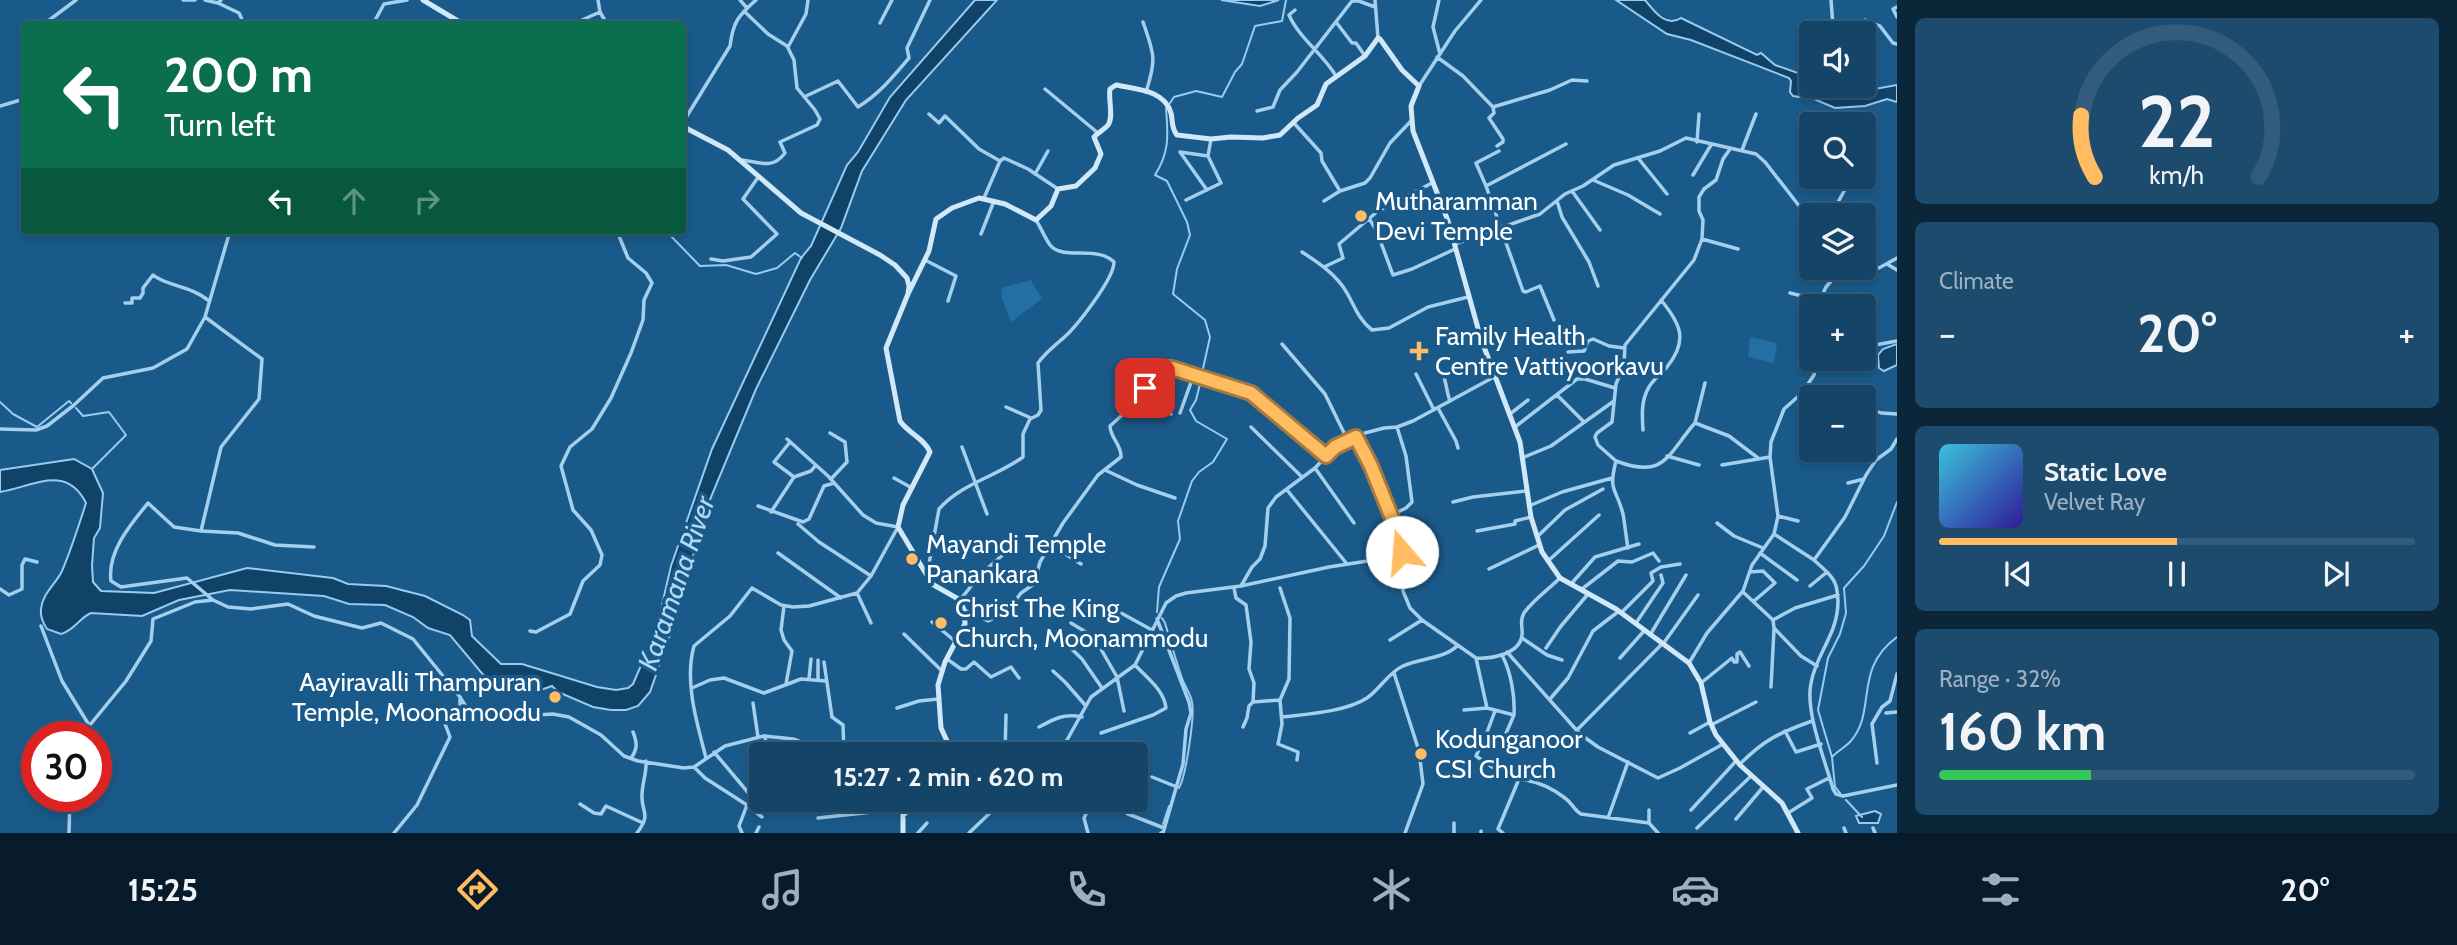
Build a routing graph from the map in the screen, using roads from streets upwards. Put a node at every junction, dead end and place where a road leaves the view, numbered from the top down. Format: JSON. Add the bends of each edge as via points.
{"nodes":[{"id":1,"x":76,"y":0,"type":"edge"},
{"id":2,"x":183,"y":0,"type":"edge"},
{"id":3,"x":195,"y":0,"type":"edge"},
{"id":4,"x":205,"y":0,"type":"edge"},
{"id":5,"x":407,"y":0,"type":"edge"},
{"id":6,"x":423,"y":0,"type":"edge"},
{"id":7,"x":598,"y":0,"type":"edge"},
{"id":8,"x":740,"y":0,"type":"edge"},
{"id":9,"x":755,"y":0,"type":"edge"},
{"id":10,"x":808,"y":0,"type":"edge"},
{"id":11,"x":892,"y":0,"type":"edge"},
{"id":12,"x":930,"y":0,"type":"edge"},
{"id":13,"x":1376,"y":0,"type":"edge"},
{"id":14,"x":1439,"y":0,"type":"edge"},
{"id":15,"x":1481,"y":0,"type":"edge"},
{"id":16,"x":1831,"y":0,"type":"edge"},
{"id":17,"x":220,"y":1,"type":"edge"},
{"id":18,"x":1375,"y":6,"type":"junction"},
{"id":19,"x":1897,"y":7,"type":"edge"},
{"id":20,"x":745,"y":9,"type":"junction"},
{"id":21,"x":1295,"y":9,"type":"dead end"},
{"id":22,"x":600,"y":12,"type":"junction"},
{"id":23,"x":1897,"y":17,"type":"edge"},
{"id":24,"x":48,"y":21,"type":"edge"},
{"id":25,"x":243,"y":21,"type":"edge"},
{"id":26,"x":375,"y":21,"type":"edge"},
{"id":27,"x":458,"y":21,"type":"edge"},
{"id":28,"x":582,"y":21,"type":"edge"},
{"id":29,"x":605,"y":21,"type":"edge"},
{"id":30,"x":1335,"y":21,"type":"junction"},
{"id":31,"x":1833,"y":21,"type":"edge"},
{"id":32,"x":1143,"y":22,"type":"dead end"},
{"id":33,"x":880,"y":23,"type":"dead end"},
{"id":34,"x":1876,"y":24,"type":"edge"},
{"id":35,"x":1378,"y":38,"type":"junction"},
{"id":36,"x":1897,"y":44,"type":"edge"},
{"id":37,"x":788,"y":47,"type":"junction"},
{"id":38,"x":1315,"y":48,"type":"junction"},
{"id":39,"x":1365,"y":56,"type":"junction"},
{"id":40,"x":1439,"y":56,"type":"junction"},
{"id":41,"x":1336,"y":76,"type":"junction"},
{"id":42,"x":1587,"y":81,"type":"dead end"},
{"id":43,"x":1419,"y":86,"type":"junction"},
{"id":44,"x":1045,"y":89,"type":"dead end"},
{"id":45,"x":1146,"y":92,"type":"junction"},
{"id":46,"x":803,"y":97,"type":"junction"},
{"id":47,"x":21,"y":100,"type":"edge"},
{"id":48,"x":0,"y":106,"type":"edge"},
{"id":49,"x":1493,"y":107,"type":"junction"},
{"id":50,"x":1257,"y":111,"type":"dead end"},
{"id":51,"x":929,"y":114,"type":"dead end"},
{"id":52,"x":1699,"y":114,"type":"dead end"},
{"id":53,"x":1756,"y":114,"type":"dead end"},
{"id":54,"x":686,"y":118,"type":"edge"},
{"id":55,"x":1411,"y":121,"type":"junction"},
{"id":56,"x":1293,"y":122,"type":"junction"},
{"id":57,"x":686,"y":127,"type":"edge"},
{"id":58,"x":1098,"y":133,"type":"junction"},
{"id":59,"x":1211,"y":139,"type":"junction"},
{"id":60,"x":1697,"y":142,"type":"junction"},
{"id":61,"x":1566,"y":144,"type":"dead end"},
{"id":62,"x":1711,"y":145,"type":"junction"},
{"id":63,"x":1724,"y":147,"type":"junction"},
{"id":64,"x":1730,"y":149,"type":"junction"},
{"id":65,"x":1742,"y":150,"type":"junction"},
{"id":66,"x":1048,"y":151,"type":"dead end"},
{"id":67,"x":1726,"y":154,"type":"junction"},
{"id":68,"x":1208,"y":156,"type":"junction"},
{"id":69,"x":1638,"y":158,"type":"junction"},
{"id":70,"x":743,"y":160,"type":"junction"},
{"id":71,"x":1000,"y":161,"type":"junction"},
{"id":72,"x":1035,"y":174,"type":"junction"},
{"id":73,"x":760,"y":175,"type":"junction"},
{"id":74,"x":1693,"y":175,"type":"dead end"},
{"id":75,"x":1593,"y":180,"type":"junction"},
{"id":76,"x":1433,"y":182,"type":"junction"},
{"id":77,"x":1486,"y":186,"type":"junction"},
{"id":78,"x":1058,"y":189,"type":"junction"},
{"id":79,"x":1208,"y":190,"type":"junction"},
{"id":80,"x":1340,"y":191,"type":"junction"},
{"id":81,"x":1572,"y":191,"type":"junction"},
{"id":82,"x":1667,"y":194,"type":"dead end"},
{"id":83,"x":984,"y":198,"type":"junction"},
{"id":84,"x":1186,"y":200,"type":"dead end"},
{"id":85,"x":994,"y":201,"type":"junction"},
{"id":86,"x":1324,"y":201,"type":"dead end"},
{"id":87,"x":1557,"y":201,"type":"junction"},
{"id":88,"x":1799,"y":206,"type":"edge"},
{"id":89,"x":1660,"y":214,"type":"dead end"},
{"id":90,"x":1369,"y":218,"type":"junction"},
{"id":91,"x":1036,"y":220,"type":"junction"},
{"id":92,"x":1502,"y":226,"type":"junction"},
{"id":93,"x":1600,"y":230,"type":"dead end"},
{"id":94,"x":981,"y":234,"type":"dead end"},
{"id":95,"x":229,"y":235,"type":"edge"},
{"id":96,"x":619,"y":235,"type":"edge"},
{"id":97,"x":1702,"y":239,"type":"junction"},
{"id":98,"x":1455,"y":247,"type":"junction"},
{"id":99,"x":1738,"y":248,"type":"dead end"},
{"id":100,"x":1302,"y":252,"type":"dead end"},
{"id":101,"x":1897,"y":258,"type":"edge"},
{"id":102,"x":711,"y":260,"type":"dead end"},
{"id":103,"x":925,"y":260,"type":"junction"},
{"id":104,"x":1887,"y":264,"type":"junction"},
{"id":105,"x":1324,"y":267,"type":"junction"},
{"id":106,"x":1876,"y":267,"type":"edge"},
{"id":107,"x":1897,"y":270,"type":"edge"},
{"id":108,"x":1598,"y":286,"type":"dead end"},
{"id":109,"x":1790,"y":293,"type":"dead end"},
{"id":110,"x":908,"y":294,"type":"junction"},
{"id":111,"x":1799,"y":295,"type":"edge"},
{"id":112,"x":1468,"y":297,"type":"junction"},
{"id":113,"x":1661,"y":300,"type":"junction"},
{"id":114,"x":948,"y":301,"type":"dead end"},
{"id":115,"x":209,"y":302,"type":"junction"},
{"id":116,"x":125,"y":303,"type":"dead end"},
{"id":117,"x":205,"y":317,"type":"junction"},
{"id":118,"x":1554,"y":320,"type":"dead end"},
{"id":119,"x":1897,"y":341,"type":"edge"},
{"id":120,"x":1282,"y":344,"type":"dead end"},
{"id":121,"x":1876,"y":345,"type":"edge"},
{"id":122,"x":1624,"y":348,"type":"junction"},
{"id":123,"x":1568,"y":352,"type":"dead end"},
{"id":124,"x":1434,"y":364,"type":"dead end"},
{"id":125,"x":1815,"y":371,"type":"edge"},
{"id":126,"x":1416,"y":373,"type":"dead end"},
{"id":127,"x":1194,"y":374,"type":"junction"},
{"id":128,"x":1494,"y":377,"type":"junction"},
{"id":129,"x":1705,"y":383,"type":"dead end"},
{"id":130,"x":1615,"y":388,"type":"junction"},
{"id":131,"x":1144,"y":389,"type":"junction"},
{"id":132,"x":1557,"y":396,"type":"junction"},
{"id":133,"x":1528,"y":400,"type":"dead end"},
{"id":134,"x":1450,"y":401,"type":"junction"},
{"id":135,"x":1614,"y":401,"type":"junction"},
{"id":136,"x":1006,"y":407,"type":"dead end"},
{"id":137,"x":1436,"y":409,"type":"junction"},
{"id":138,"x":1876,"y":411,"type":"edge"},
{"id":139,"x":1180,"y":413,"type":"dead end"},
{"id":140,"x":1171,"y":414,"type":"dead end"},
{"id":141,"x":1510,"y":414,"type":"junction"},
{"id":142,"x":1897,"y":414,"type":"edge"},
{"id":143,"x":1031,"y":418,"type":"junction"},
{"id":144,"x":1584,"y":422,"type":"junction"},
{"id":145,"x":1695,"y":423,"type":"junction"},
{"id":146,"x":1251,"y":427,"type":"dead end"},
{"id":147,"x":1396,"y":427,"type":"junction"},
{"id":148,"x":1515,"y":427,"type":"junction"},
{"id":149,"x":0,"y":429,"type":"edge"},
{"id":150,"x":1643,"y":430,"type":"dead end"},
{"id":151,"x":830,"y":433,"type":"dead end"},
{"id":152,"x":1356,"y":437,"type":"junction"},
{"id":153,"x":1897,"y":439,"type":"edge"},
{"id":154,"x":1348,"y":440,"type":"junction"},
{"id":155,"x":962,"y":447,"type":"dead end"},
{"id":156,"x":1458,"y":448,"type":"dead end"},
{"id":157,"x":1326,"y":456,"type":"junction"},
{"id":158,"x":1667,"y":456,"type":"junction"},
{"id":159,"x":1770,"y":457,"type":"junction"},
{"id":160,"x":1522,"y":458,"type":"junction"},
{"id":161,"x":1758,"y":458,"type":"junction"},
{"id":162,"x":1616,"y":461,"type":"junction"},
{"id":163,"x":816,"y":465,"type":"junction"},
{"id":164,"x":1699,"y":465,"type":"dead end"},
{"id":165,"x":1722,"y":465,"type":"dead end"},
{"id":166,"x":1315,"y":468,"type":"junction"},
{"id":167,"x":1105,"y":470,"type":"junction"},
{"id":168,"x":794,"y":477,"type":"junction"},
{"id":169,"x":1302,"y":477,"type":"junction"},
{"id":170,"x":894,"y":478,"type":"dead end"},
{"id":171,"x":1612,"y":478,"type":"junction"},
{"id":172,"x":1864,"y":479,"type":"junction"},
{"id":173,"x":833,"y":481,"type":"junction"},
{"id":174,"x":975,"y":482,"type":"junction"},
{"id":175,"x":1848,"y":482,"type":"dead end"},
{"id":176,"x":912,"y":488,"type":"junction"},
{"id":177,"x":1603,"y":489,"type":"dead end"},
{"id":178,"x":1287,"y":490,"type":"junction"},
{"id":179,"x":1526,"y":491,"type":"junction"},
{"id":180,"x":1175,"y":498,"type":"dead end"},
{"id":181,"x":1453,"y":502,"type":"dead end"},
{"id":182,"x":758,"y":506,"type":"dead end"},
{"id":183,"x":1529,"y":506,"type":"junction"},
{"id":184,"x":771,"y":512,"type":"junction"},
{"id":185,"x":987,"y":514,"type":"dead end"},
{"id":186,"x":1599,"y":515,"type":"dead end"},
{"id":187,"x":1390,"y":516,"type":"junction"},
{"id":188,"x":1778,"y":516,"type":"junction"},
{"id":189,"x":1531,"y":517,"type":"junction"},
{"id":190,"x":1798,"y":521,"type":"dead end"},
{"id":191,"x":1354,"y":523,"type":"dead end"},
{"id":192,"x":1717,"y":523,"type":"dead end"},
{"id":193,"x":798,"y":524,"type":"dead end"},
{"id":194,"x":898,"y":527,"type":"junction"},
{"id":195,"x":201,"y":531,"type":"junction"},
{"id":196,"x":1477,"y":531,"type":"dead end"},
{"id":197,"x":1774,"y":534,"type":"junction"},
{"id":198,"x":1536,"y":537,"type":"junction"},
{"id":199,"x":1639,"y":544,"type":"dead end"},
{"id":200,"x":1051,"y":545,"type":"junction"},
{"id":201,"x":1539,"y":545,"type":"junction"},
{"id":202,"x":314,"y":547,"type":"dead end"},
{"id":203,"x":1628,"y":548,"type":"junction"},
{"id":204,"x":1762,"y":551,"type":"junction"},
{"id":205,"x":1006,"y":552,"type":"dead end"},
{"id":206,"x":1402,"y":552,"type":"junction"},
{"id":207,"x":778,"y":553,"type":"dead end"},
{"id":208,"x":1429,"y":557,"type":"dead end"},
{"id":209,"x":1814,"y":560,"type":"junction"},
{"id":210,"x":1548,"y":561,"type":"junction"},
{"id":211,"x":1659,"y":561,"type":"dead end"},
{"id":212,"x":37,"y":562,"type":"dead end"},
{"id":213,"x":1081,"y":564,"type":"dead end"},
{"id":214,"x":1348,"y":564,"type":"junction"},
{"id":215,"x":1680,"y":564,"type":"dead end"},
{"id":216,"x":1489,"y":569,"type":"dead end"},
{"id":217,"x":1749,"y":572,"type":"junction"},
{"id":218,"x":1827,"y":572,"type":"junction"},
{"id":219,"x":1402,"y":574,"type":"junction"},
{"id":220,"x":1661,"y":575,"type":"dead end"},
{"id":221,"x":1686,"y":575,"type":"dead end"},
{"id":222,"x":872,"y":576,"type":"junction"},
{"id":223,"x":926,"y":577,"type":"junction"},
{"id":224,"x":1560,"y":578,"type":"junction"},
{"id":225,"x":1797,"y":580,"type":"dead end"},
{"id":226,"x":1570,"y":584,"type":"junction"},
{"id":227,"x":1241,"y":586,"type":"junction"},
{"id":228,"x":1810,"y":586,"type":"dead end"},
{"id":229,"x":1234,"y":588,"type":"junction"},
{"id":230,"x":1280,"y":588,"type":"dead end"},
{"id":231,"x":0,"y":589,"type":"edge"},
{"id":232,"x":1581,"y":590,"type":"junction"},
{"id":233,"x":1743,"y":591,"type":"junction"},
{"id":234,"x":857,"y":593,"type":"junction"},
{"id":235,"x":1588,"y":594,"type":"junction"},
{"id":236,"x":1698,"y":595,"type":"dead end"},
{"id":237,"x":1838,"y":595,"type":"junction"},
{"id":238,"x":841,"y":598,"type":"junction"},
{"id":239,"x":213,"y":600,"type":"junction"},
{"id":240,"x":960,"y":600,"type":"junction"},
{"id":241,"x":1754,"y":601,"type":"junction"},
{"id":242,"x":784,"y":606,"type":"junction"},
{"id":243,"x":964,"y":610,"type":"junction"},
{"id":244,"x":1620,"y":612,"type":"junction"},
{"id":245,"x":1121,"y":613,"type":"dead end"},
{"id":246,"x":1157,"y":619,"type":"junction"},
{"id":247,"x":1422,"y":620,"type":"junction"},
{"id":248,"x":1773,"y":620,"type":"junction"},
{"id":249,"x":932,"y":622,"type":"dead end"},
{"id":250,"x":871,"y":623,"type":"dead end"},
{"id":251,"x":1071,"y":623,"type":"dead end"},
{"id":252,"x":1635,"y":624,"type":"junction"},
{"id":253,"x":41,"y":626,"type":"dead end"},
{"id":254,"x":1774,"y":628,"type":"junction"},
{"id":255,"x":1152,"y":630,"type":"junction"},
{"id":256,"x":530,"y":631,"type":"dead end"},
{"id":257,"x":1054,"y":632,"type":"dead end"},
{"id":258,"x":1647,"y":633,"type":"junction"},
{"id":259,"x":904,"y":634,"type":"dead end"},
{"id":260,"x":1522,"y":638,"type":"junction"},
{"id":261,"x":1390,"y":640,"type":"dead end"},
{"id":262,"x":956,"y":642,"type":"junction"},
{"id":263,"x":1662,"y":644,"type":"junction"},
{"id":264,"x":1458,"y":645,"type":"junction"},
{"id":265,"x":1546,"y":648,"type":"dead end"},
{"id":266,"x":1505,"y":653,"type":"junction"},
{"id":267,"x":1476,"y":657,"type":"junction"},
{"id":268,"x":811,"y":659,"type":"dead end"},
{"id":269,"x":947,"y":659,"type":"junction"},
{"id":270,"x":1620,"y":659,"type":"dead end"},
{"id":271,"x":818,"y":660,"type":"dead end"},
{"id":272,"x":1562,"y":660,"type":"dead end"},
{"id":273,"x":824,"y":662,"type":"dead end"},
{"id":274,"x":1689,"y":663,"type":"junction"},
{"id":275,"x":1135,"y":665,"type":"junction"},
{"id":276,"x":1749,"y":666,"type":"dead end"},
{"id":277,"x":1817,"y":666,"type":"junction"},
{"id":278,"x":942,"y":671,"type":"junction"},
{"id":279,"x":1053,"y":671,"type":"dead end"},
{"id":280,"x":1394,"y":673,"type":"junction"},
{"id":281,"x":1897,"y":674,"type":"edge"},
{"id":282,"x":1117,"y":677,"type":"junction"},
{"id":283,"x":1018,"y":678,"type":"dead end"},
{"id":284,"x":809,"y":679,"type":"junction"},
{"id":285,"x":818,"y":680,"type":"junction"},
{"id":286,"x":826,"y":681,"type":"junction"},
{"id":287,"x":1701,"y":683,"type":"junction"},
{"id":288,"x":786,"y":684,"type":"dead end"},
{"id":289,"x":1771,"y":687,"type":"dead end"},
{"id":290,"x":692,"y":688,"type":"junction"},
{"id":291,"x":1101,"y":688,"type":"junction"},
{"id":292,"x":460,"y":697,"type":"junction"},
{"id":293,"x":938,"y":699,"type":"junction"},
{"id":294,"x":1550,"y":699,"type":"junction"},
{"id":295,"x":1897,"y":699,"type":"edge"},
{"id":296,"x":1280,"y":700,"type":"junction"},
{"id":297,"x":1890,"y":701,"type":"junction"},
{"id":298,"x":1253,"y":702,"type":"junction"},
{"id":299,"x":1756,"y":702,"type":"dead end"},
{"id":300,"x":753,"y":703,"type":"dead end"},
{"id":301,"x":1086,"y":706,"type":"junction"},
{"id":302,"x":897,"y":708,"type":"dead end"},
{"id":303,"x":1486,"y":708,"type":"junction"},
{"id":304,"x":1464,"y":710,"type":"dead end"},
{"id":305,"x":1495,"y":710,"type":"junction"},
{"id":306,"x":1125,"y":711,"type":"dead end"},
{"id":307,"x":1897,"y":712,"type":"edge"},
{"id":308,"x":1886,"y":713,"type":"dead end"},
{"id":309,"x":1006,"y":715,"type":"dead end"},
{"id":310,"x":1514,"y":715,"type":"junction"},
{"id":311,"x":1082,"y":717,"type":"junction"},
{"id":312,"x":1282,"y":717,"type":"junction"},
{"id":313,"x":87,"y":721,"type":"edge"},
{"id":314,"x":92,"y":721,"type":"edge"},
{"id":315,"x":1812,"y":721,"type":"junction"},
{"id":316,"x":1710,"y":724,"type":"junction"},
{"id":317,"x":1039,"y":727,"type":"dead end"},
{"id":318,"x":1243,"y":727,"type":"dead end"},
{"id":319,"x":1577,"y":730,"type":"junction"},
{"id":320,"x":1785,"y":731,"type":"junction"},
{"id":321,"x":633,"y":732,"type":"dead end"},
{"id":322,"x":1101,"y":733,"type":"dead end"},
{"id":323,"x":1690,"y":733,"type":"dead end"},
{"id":324,"x":765,"y":736,"type":"junction"},
{"id":325,"x":758,"y":737,"type":"junction"},
{"id":326,"x":766,"y":742,"type":"edge"},
{"id":327,"x":803,"y":742,"type":"edge"},
{"id":328,"x":845,"y":742,"type":"edge"},
{"id":329,"x":947,"y":742,"type":"edge"},
{"id":330,"x":1005,"y":742,"type":"edge"},
{"id":331,"x":1064,"y":742,"type":"edge"},
{"id":332,"x":1723,"y":744,"type":"junction"},
{"id":333,"x":1821,"y":744,"type":"junction"},
{"id":334,"x":1500,"y":745,"type":"dead end"},
{"id":335,"x":714,"y":752,"type":"junction"},
{"id":336,"x":631,"y":758,"type":"junction"},
{"id":337,"x":706,"y":758,"type":"junction"},
{"id":338,"x":1297,"y":760,"type":"dead end"},
{"id":339,"x":646,"y":761,"type":"junction"},
{"id":340,"x":1628,"y":762,"type":"junction"},
{"id":341,"x":1738,"y":763,"type":"junction"},
{"id":342,"x":1877,"y":763,"type":"dead end"},
{"id":343,"x":694,"y":767,"type":"junction"},
{"id":344,"x":1752,"y":775,"type":"junction"},
{"id":345,"x":1152,"y":777,"type":"dead end"},
{"id":346,"x":1830,"y":778,"type":"junction"},
{"id":347,"x":1519,"y":779,"type":"junction"},
{"id":348,"x":1897,"y":785,"type":"edge"},
{"id":349,"x":1764,"y":786,"type":"junction"},
{"id":350,"x":1177,"y":787,"type":"junction"},
{"id":351,"x":749,"y":794,"type":"edge"},
{"id":352,"x":580,"y":804,"type":"dead end"},
{"id":353,"x":747,"y":805,"type":"junction"},
{"id":354,"x":1649,"y":810,"type":"dead end"},
{"id":355,"x":1690,"y":810,"type":"dead end"},
{"id":356,"x":70,"y":812,"type":"edge"},
{"id":357,"x":902,"y":812,"type":"joint"},
{"id":358,"x":991,"y":812,"type":"edge"},
{"id":359,"x":1087,"y":812,"type":"edge"},
{"id":360,"x":1125,"y":812,"type":"edge"},
{"id":361,"x":1788,"y":813,"type":"junction"},
{"id":362,"x":762,"y":817,"type":"dead end"},
{"id":363,"x":818,"y":818,"type":"dead end"},
{"id":364,"x":1608,"y":818,"type":"junction"},
{"id":365,"x":1736,"y":819,"type":"dead end"},
{"id":366,"x":643,"y":823,"type":"junction"},
{"id":367,"x":927,"y":823,"type":"dead end"},
{"id":368,"x":1454,"y":823,"type":"dead end"},
{"id":369,"x":1649,"y":823,"type":"junction"},
{"id":370,"x":759,"y":827,"type":"dead end"},
{"id":371,"x":1697,"y":828,"type":"dead end"},
{"id":372,"x":1163,"y":830,"type":"edge"},
{"id":373,"x":69,"y":833,"type":"edge"},
{"id":374,"x":394,"y":833,"type":"edge"},
{"id":375,"x":637,"y":833,"type":"edge"},
{"id":376,"x":742,"y":833,"type":"edge"},
{"id":377,"x":756,"y":833,"type":"edge"},
{"id":378,"x":902,"y":833,"type":"edge"},
{"id":379,"x":918,"y":833,"type":"edge"},
{"id":380,"x":969,"y":833,"type":"edge"},
{"id":381,"x":1088,"y":833,"type":"edge"},
{"id":382,"x":1405,"y":833,"type":"edge"},
{"id":383,"x":1454,"y":833,"type":"edge"},
{"id":384,"x":1503,"y":833,"type":"edge"},
{"id":385,"x":1658,"y":833,"type":"edge"},
{"id":386,"x":1798,"y":833,"type":"edge"}],
"edges":[{"from":1,"to":24,"type":"street"},
{"from":2,"to":3,"type":"street"},
{"from":4,"to":17,"type":"street"},
{"from":5,"to":26,"type":"street","via":[[384,4]]},
{"from":6,"to":27,"type":"street"},
{"from":7,"to":22,"type":"street"},
{"from":8,"to":20,"type":"street"},
{"from":9,"to":20,"type":"street"},
{"from":10,"to":37,"type":"street"},
{"from":11,"to":33,"type":"street"},
{"from":12,"to":46,"type":"street","via":[[907,48],[909,58],[871,100],[858,107],[838,81]]},
{"from":13,"to":18,"type":"street"},
{"from":14,"to":40,"type":"street","via":[[1433,27]]},
{"from":15,"to":40,"type":"street"},
{"from":16,"to":31,"type":"street"},
{"from":17,"to":25,"type":"street","via":[[239,13]]},
{"from":18,"to":30,"type":"street","via":[[1352,1]]},
{"from":18,"to":35,"type":"street"},
{"from":19,"to":23,"type":"street","via":[[1893,9]]},
{"from":20,"to":37,"type":"street","via":[[768,34]]},
{"from":20,"to":54,"type":"street","via":[[738,16],[730,46]]},
{"from":21,"to":38,"type":"street","via":[[1289,15],[1292,23]]},
{"from":22,"to":28,"type":"street"},
{"from":22,"to":29,"type":"street"},
{"from":30,"to":38,"type":"street"},
{"from":30,"to":39,"type":"street"},
{"from":32,"to":45,"type":"street","via":[[1155,66]]},
{"from":34,"to":36,"type":"street"},
{"from":35,"to":39,"type":"street"},
{"from":35,"to":43,"type":"street"},
{"from":37,"to":46,"type":"street"},
{"from":38,"to":41,"type":"street"},
{"from":38,"to":50,"type":"street","via":[[1280,90],[1273,107]]},
{"from":39,"to":41,"type":"street"},
{"from":40,"to":43,"type":"street"},
{"from":40,"to":49,"type":"street"},
{"from":41,"to":56,"type":"street","via":[[1326,84],[1317,105]]},
{"from":42,"to":49,"type":"street","via":[[1572,80]]},
{"from":43,"to":55,"type":"street","via":[[1412,100]]},
{"from":44,"to":58,"type":"street"},
{"from":45,"to":58,"type":"street","via":[[1116,85],[1111,89],[1110,121]]},
{"from":45,"to":59,"type":"street","via":[[1166,103],[1177,135]]},
{"from":46,"to":70,"type":"street","via":[[818,114],[817,125],[780,142],[785,153],[776,163]]},
{"from":47,"to":48,"type":"street"},
{"from":49,"to":77,"type":"street","via":[[1489,118],[1503,142],[1476,163]]},
{"from":51,"to":71,"type":"street","via":[[939,124],[945,116],[979,149]]},
{"from":52,"to":60,"type":"street"},
{"from":53,"to":65,"type":"street"},
{"from":55,"to":76,"type":"street"},
{"from":55,"to":80,"type":"street","via":[[1390,143],[1365,183]]},
{"from":56,"to":59,"type":"street","via":[[1280,135]]},
{"from":56,"to":80,"type":"street","via":[[1321,153]]},
{"from":57,"to":70,"type":"street"},
{"from":58,"to":78,"type":"street","via":[[1094,137],[1101,154],[1095,168],[1076,186]]},
{"from":59,"to":68,"type":"street"},
{"from":60,"to":62,"type":"street"},
{"from":60,"to":69,"type":"street","via":[[1686,138]]},
{"from":61,"to":77,"type":"street"},
{"from":62,"to":63,"type":"street"},
{"from":62,"to":74,"type":"street"},
{"from":63,"to":64,"type":"street"},
{"from":63,"to":67,"type":"street"},
{"from":64,"to":65,"type":"street"},
{"from":64,"to":67,"type":"street"},
{"from":65,"to":88,"type":"street","via":[[1760,156]]},
{"from":66,"to":72,"type":"street"},
{"from":67,"to":97,"type":"street","via":[[1716,180],[1699,197]]},
{"from":68,"to":79,"type":"street","via":[[1221,183]]},
{"from":68,"to":79,"type":"street","via":[[1180,152]]},
{"from":69,"to":75,"type":"street","via":[[1614,164]]},
{"from":69,"to":82,"type":"street"},
{"from":70,"to":73,"type":"street"},
{"from":71,"to":72,"type":"street","via":[[1004,158]]},
{"from":71,"to":83,"type":"street"},
{"from":72,"to":78,"type":"street"},
{"from":73,"to":102,"type":"street","via":[[743,199],[777,234],[751,257]]},
{"from":73,"to":110,"type":"street","via":[[801,213],[880,255],[904,274]]},
{"from":75,"to":81,"type":"street"},
{"from":75,"to":89,"type":"street"},
{"from":76,"to":90,"type":"street"},
{"from":76,"to":98,"type":"street"},
{"from":77,"to":92,"type":"street"},
{"from":78,"to":91,"type":"street","via":[[1051,206]]},
{"from":79,"to":84,"type":"street"},
{"from":80,"to":86,"type":"street"},
{"from":81,"to":87,"type":"street"},
{"from":81,"to":93,"type":"street"},
{"from":83,"to":85,"type":"street"},
{"from":83,"to":103,"type":"street","via":[[965,202],[936,219]]},
{"from":85,"to":91,"type":"street"},
{"from":85,"to":94,"type":"street"},
{"from":87,"to":92,"type":"street","via":[[1540,214]]},
{"from":87,"to":108,"type":"street"},
{"from":90,"to":98,"type":"street","via":[[1393,275]]},
{"from":90,"to":105,"type":"street","via":[[1339,244],[1342,259]]},
{"from":91,"to":143,"type":"street","via":[[1050,246],[1061,253],[1101,255],[1114,264],[1094,302],[1038,363],[1041,410]]},
{"from":92,"to":98,"type":"street"},
{"from":92,"to":118,"type":"street","via":[[1523,291],[1540,286]]},
{"from":95,"to":115,"type":"street"},
{"from":96,"to":256,"type":"street","via":[[628,258],[652,283],[644,300],[643,320],[611,398],[592,429],[570,447],[561,466],[573,510],[591,530],[602,555],[600,565],[583,581],[570,614]]},
{"from":97,"to":99,"type":"street"},
{"from":97,"to":113,"type":"street","via":[[1688,270]]},
{"from":98,"to":112,"type":"street"},
{"from":100,"to":105,"type":"street"},
{"from":101,"to":104,"type":"street"},
{"from":103,"to":110,"type":"street"},
{"from":103,"to":114,"type":"street","via":[[956,276]]},
{"from":104,"to":106,"type":"street"},
{"from":104,"to":107,"type":"street"},
{"from":105,"to":112,"type":"street","via":[[1372,330],[1389,328],[1428,307]]},
{"from":109,"to":111,"type":"street"},
{"from":110,"to":176,"type":"street","via":[[886,348],[900,421],[930,450]]},
{"from":112,"to":128,"type":"street"},
{"from":113,"to":122,"type":"street"},
{"from":113,"to":150,"type":"street","via":[[1678,323],[1678,352],[1648,388],[1642,406]]},
{"from":115,"to":116,"type":"street","via":[[153,275],[142,296]]},
{"from":115,"to":117,"type":"street"},
{"from":117,"to":149,"type":"street","via":[[187,349],[153,368],[103,378],[47,426],[29,431]]},
{"from":117,"to":195,"type":"street","via":[[262,359],[259,399],[221,447]]},
{"from":119,"to":121,"type":"street"},
{"from":120,"to":154,"type":"street","via":[[1325,394]]},
{"from":122,"to":123,"type":"street","via":[[1596,339],[1588,341],[1584,351]]},
{"from":122,"to":130,"type":"street","via":[[1624,364]]},
{"from":124,"to":134,"type":"street","via":[[1444,377]]},
{"from":125,"to":159,"type":"street","via":[[1781,416]]},
{"from":126,"to":137,"type":"street"},
{"from":127,"to":131,"type":"street","via":[[1168,368],[1163,379]]},
{"from":127,"to":139,"type":"street"},
{"from":127,"to":157,"type":"street","via":[[1251,393]]},
{"from":128,"to":134,"type":"street"},
{"from":128,"to":141,"type":"street"},
{"from":129,"to":145,"type":"street"},
{"from":130,"to":132,"type":"street","via":[[1577,379]]},
{"from":130,"to":135,"type":"street"},
{"from":131,"to":140,"type":"street"},
{"from":131,"to":167,"type":"street","via":[[1110,426],[1121,456]]},
{"from":132,"to":144,"type":"street"},
{"from":132,"to":148,"type":"street"},
{"from":133,"to":141,"type":"street"},
{"from":134,"to":137,"type":"street"},
{"from":135,"to":144,"type":"street"},
{"from":135,"to":162,"type":"street","via":[[1611,424],[1597,433],[1595,440]]},
{"from":136,"to":143,"type":"street"},
{"from":137,"to":147,"type":"street"},
{"from":137,"to":156,"type":"street"},
{"from":138,"to":142,"type":"street"},
{"from":141,"to":148,"type":"street"},
{"from":143,"to":174,"type":"street","via":[[1023,436],[1021,459]]},
{"from":144,"to":160,"type":"street","via":[[1547,448]]},
{"from":145,"to":158,"type":"street"},
{"from":145,"to":161,"type":"street","via":[[1729,436]]},
{"from":146,"to":169,"type":"street"},
{"from":147,"to":152,"type":"street"},
{"from":147,"to":187,"type":"street","via":[[1406,456],[1412,502]]},
{"from":148,"to":160,"type":"street"},
{"from":151,"to":173,"type":"street","via":[[845,442],[847,462]]},
{"from":152,"to":154,"type":"street"},
{"from":152,"to":187,"type":"street"},
{"from":153,"to":172,"type":"street"},
{"from":154,"to":157,"type":"street"},
{"from":155,"to":174,"type":"street"},
{"from":157,"to":166,"type":"street"},
{"from":158,"to":162,"type":"street","via":[[1652,468]]},
{"from":158,"to":164,"type":"street"},
{"from":159,"to":161,"type":"street"},
{"from":159,"to":188,"type":"street"},
{"from":160,"to":179,"type":"street"},
{"from":161,"to":165,"type":"street"},
{"from":162,"to":171,"type":"street"},
{"from":163,"to":168,"type":"street"},
{"from":163,"to":168,"type":"street","via":[[789,440],[774,462]]},
{"from":163,"to":173,"type":"street"},
{"from":166,"to":169,"type":"street"},
{"from":166,"to":191,"type":"street"},
{"from":167,"to":180,"type":"street"},
{"from":167,"to":200,"type":"street"},
{"from":168,"to":184,"type":"street"},
{"from":169,"to":178,"type":"street"},
{"from":170,"to":176,"type":"street"},
{"from":171,"to":183,"type":"street"},
{"from":171,"to":203,"type":"street"},
{"from":172,"to":175,"type":"street"},
{"from":172,"to":209,"type":"street","via":[[1845,517]]},
{"from":173,"to":184,"type":"street","via":[[824,486],[809,519],[803,522]]},
{"from":173,"to":194,"type":"street","via":[[863,515]]},
{"from":174,"to":185,"type":"street"},
{"from":174,"to":223,"type":"street","via":[[939,509]]},
{"from":176,"to":194,"type":"street"},
{"from":177,"to":198,"type":"street","via":[[1565,510]]},
{"from":178,"to":214,"type":"street"},
{"from":178,"to":227,"type":"street","via":[[1268,508],[1265,546]]},
{"from":179,"to":181,"type":"street"},
{"from":179,"to":183,"type":"street"},
{"from":182,"to":184,"type":"street"},
{"from":183,"to":189,"type":"street"},
{"from":186,"to":210,"type":"street"},
{"from":187,"to":206,"type":"street"},
{"from":188,"to":190,"type":"street"},
{"from":188,"to":197,"type":"street"},
{"from":189,"to":196,"type":"street"},
{"from":189,"to":198,"type":"street"},
{"from":192,"to":204,"type":"street"},
{"from":193,"to":222,"type":"street"},
{"from":194,"to":222,"type":"street"},
{"from":194,"to":223,"type":"street"},
{"from":195,"to":202,"type":"street"},
{"from":195,"to":239,"type":"street","via":[[174,527],[148,503],[126,530],[109,569],[111,581],[121,587],[187,578]]},
{"from":197,"to":204,"type":"street"},
{"from":197,"to":209,"type":"street"},
{"from":198,"to":201,"type":"street"},
{"from":199,"to":203,"type":"street"},
{"from":200,"to":213,"type":"street"},
{"from":200,"to":243,"type":"street","via":[[1040,562],[1036,582],[1007,612],[988,621]]},
{"from":201,"to":210,"type":"street"},
{"from":201,"to":216,"type":"street"},
{"from":203,"to":226,"type":"street","via":[[1595,557]]},
{"from":204,"to":217,"type":"street"},
{"from":204,"to":225,"type":"street"},
{"from":205,"to":240,"type":"street"},
{"from":206,"to":214,"type":"street"},
{"from":206,"to":219,"type":"street"},
{"from":207,"to":238,"type":"street"},
{"from":208,"to":219,"type":"street","via":[[1430,572]]},
{"from":209,"to":218,"type":"street"},
{"from":210,"to":224,"type":"street"},
{"from":211,"to":232,"type":"street","via":[[1652,553],[1632,562],[1618,561]]},
{"from":212,"to":231,"type":"street","via":[[25,559],[23,589],[9,595]]},
{"from":214,"to":227,"type":"street"},
{"from":215,"to":244,"type":"street","via":[[1651,573],[1653,581]]},
{"from":217,"to":233,"type":"street"},
{"from":217,"to":241,"type":"street","via":[[1763,571],[1775,583]]},
{"from":218,"to":228,"type":"street"},
{"from":218,"to":237,"type":"street","via":[[1837,584]]},
{"from":219,"to":247,"type":"street","via":[[1406,600]]},
{"from":220,"to":252,"type":"street","via":[[1663,583]]},
{"from":221,"to":258,"type":"street"},
{"from":222,"to":234,"type":"street"},
{"from":223,"to":240,"type":"street"},
{"from":224,"to":226,"type":"street"},
{"from":224,"to":260,"type":"street","via":[[1521,618]]},
{"from":226,"to":232,"type":"street"},
{"from":227,"to":229,"type":"street"},
{"from":229,"to":246,"type":"street","via":[[1176,596]]},
{"from":229,"to":298,"type":"street","via":[[1236,598],[1246,605]]},
{"from":230,"to":296,"type":"street","via":[[1290,618],[1289,679]]},
{"from":232,"to":235,"type":"street"},
{"from":233,"to":241,"type":"street"},
{"from":233,"to":274,"type":"street","via":[[1707,633]]},
{"from":234,"to":238,"type":"street"},
{"from":234,"to":250,"type":"street"},
{"from":235,"to":244,"type":"street"},
{"from":235,"to":265,"type":"street"},
{"from":236,"to":263,"type":"street"},
{"from":237,"to":248,"type":"street","via":[[1794,608]]},
{"from":237,"to":277,"type":"street","via":[[1836,625]]},
{"from":238,"to":242,"type":"street"},
{"from":239,"to":292,"type":"street","via":[[251,609],[288,604],[313,616],[362,628],[381,623],[412,639]]},
{"from":239,"to":314,"type":"street","via":[[195,602],[153,620],[151,641]]},
{"from":240,"to":243,"type":"street"},
{"from":241,"to":248,"type":"street"},
{"from":242,"to":288,"type":"street","via":[[782,630],[792,651]]},
{"from":242,"to":290,"type":"street","via":[[752,588],[730,616],[694,646]]},
{"from":243,"to":262,"type":"street","via":[[965,624]]},
{"from":244,"to":252,"type":"street"},
{"from":244,"to":294,"type":"street","via":[[1593,631],[1568,678]]},
{"from":245,"to":255,"type":"street"},
{"from":246,"to":255,"type":"street"},
{"from":246,"to":350,"type":"street","via":[[1191,713]]},
{"from":247,"to":261,"type":"street"},
{"from":247,"to":264,"type":"street"},
{"from":248,"to":254,"type":"street"},
{"from":249,"to":262,"type":"street"},
{"from":251,"to":282,"type":"street","via":[[1094,637]]},
{"from":252,"to":258,"type":"street"},
{"from":253,"to":313,"type":"street","via":[[62,681]]},
{"from":254,"to":277,"type":"street"},
{"from":254,"to":289,"type":"street"},
{"from":255,"to":275,"type":"street"},
{"from":257,"to":291,"type":"street","via":[[1082,659]]},
{"from":258,"to":263,"type":"street"},
{"from":258,"to":270,"type":"street"},
{"from":259,"to":278,"type":"street"},
{"from":260,"to":266,"type":"street"},
{"from":260,"to":272,"type":"street"},
{"from":262,"to":269,"type":"street"},
{"from":263,"to":274,"type":"street"},
{"from":263,"to":319,"type":"street"},
{"from":264,"to":267,"type":"street"},
{"from":264,"to":280,"type":"street","via":[[1401,666]]},
{"from":266,"to":267,"type":"street","via":[[1492,659]]},
{"from":266,"to":294,"type":"street"},
{"from":266,"to":310,"type":"street"},
{"from":267,"to":303,"type":"street"},
{"from":268,"to":284,"type":"street"},
{"from":269,"to":278,"type":"street"},
{"from":269,"to":283,"type":"street","via":[[961,669],[974,662],[991,677],[1011,667]]},
{"from":271,"to":285,"type":"street"},
{"from":273,"to":286,"type":"street"},
{"from":274,"to":287,"type":"street"},
{"from":275,"to":282,"type":"street"},
{"from":275,"to":322,"type":"street","via":[[1164,699],[1165,710]]},
{"from":276,"to":287,"type":"street","via":[[1740,652],[1737,662],[1732,658]]},
{"from":277,"to":315,"type":"street","via":[[1810,684]]},
{"from":278,"to":293,"type":"street"},
{"from":279,"to":301,"type":"street"},
{"from":280,"to":312,"type":"street","via":[[1355,703]]},
{"from":280,"to":382,"type":"street","via":[[1416,742],[1423,784]]},
{"from":281,"to":297,"type":"street"},
{"from":282,"to":291,"type":"street"},
{"from":282,"to":306,"type":"street"},
{"from":284,"to":285,"type":"street"},
{"from":284,"to":290,"type":"street","via":[[764,693],[724,678]]},
{"from":285,"to":286,"type":"street"},
{"from":286,"to":328,"type":"street","via":[[832,717],[844,725]]},
{"from":287,"to":316,"type":"street"},
{"from":290,"to":337,"type":"street"},
{"from":291,"to":301,"type":"street"},
{"from":292,"to":336,"type":"street","via":[[477,722],[553,714],[569,717]]},
{"from":292,"to":374,"type":"street","via":[[460,707],[443,709],[450,737],[417,805]]},
{"from":293,"to":302,"type":"street"},
{"from":293,"to":329,"type":"street"},
{"from":294,"to":319,"type":"street"},
{"from":295,"to":297,"type":"street"},
{"from":296,"to":298,"type":"street"},
{"from":296,"to":312,"type":"street"},
{"from":297,"to":342,"type":"street","via":[[1872,724]]},
{"from":298,"to":318,"type":"street"},
{"from":299,"to":316,"type":"street"},
{"from":300,"to":325,"type":"street"},
{"from":301,"to":311,"type":"street"},
{"from":303,"to":304,"type":"street"},
{"from":303,"to":305,"type":"street"},
{"from":305,"to":310,"type":"street"},
{"from":305,"to":347,"type":"street","via":[[1476,756]]},
{"from":307,"to":308,"type":"street"},
{"from":309,"to":330,"type":"street"},
{"from":310,"to":334,"type":"street"},
{"from":311,"to":317,"type":"street","via":[[1070,714]]},
{"from":311,"to":331,"type":"street"},
{"from":312,"to":338,"type":"street","via":[[1278,744],[1298,752]]},
{"from":315,"to":320,"type":"street"},
{"from":315,"to":333,"type":"street"},
{"from":316,"to":323,"type":"street"},
{"from":316,"to":332,"type":"street"},
{"from":319,"to":340,"type":"street"},
{"from":320,"to":333,"type":"street","via":[[1796,752]]},
{"from":320,"to":341,"type":"street"},
{"from":321,"to":336,"type":"street","via":[[636,750]]},
{"from":324,"to":325,"type":"street"},
{"from":324,"to":326,"type":"street"},
{"from":324,"to":327,"type":"street"},
{"from":325,"to":335,"type":"street"},
{"from":332,"to":340,"type":"street","via":[[1658,778]]},
{"from":332,"to":341,"type":"street"},
{"from":333,"to":346,"type":"street"},
{"from":335,"to":337,"type":"street"},
{"from":335,"to":351,"type":"street"},
{"from":336,"to":339,"type":"street"},
{"from":337,"to":343,"type":"street"},
{"from":339,"to":343,"type":"street"},
{"from":339,"to":366,"type":"street"},
{"from":340,"to":364,"type":"street"},
{"from":341,"to":344,"type":"street"},
{"from":341,"to":355,"type":"street"},
{"from":343,"to":353,"type":"street"},
{"from":344,"to":349,"type":"street"},
{"from":344,"to":371,"type":"street"},
{"from":345,"to":350,"type":"street"},
{"from":346,"to":348,"type":"street","via":[[1833,791],[1841,796]]},
{"from":346,"to":361,"type":"street","via":[[1807,789],[1812,798]]},
{"from":347,"to":364,"type":"street","via":[[1538,781],[1581,814]]},
{"from":347,"to":384,"type":"street","via":[[1498,829]]},
{"from":349,"to":361,"type":"street"},
{"from":349,"to":365,"type":"street"},
{"from":350,"to":372,"type":"street"},
{"from":352,"to":366,"type":"street","via":[[601,814],[606,806]]},
{"from":353,"to":362,"type":"street"},
{"from":353,"to":376,"type":"street","via":[[738,826]]},
{"from":354,"to":369,"type":"street"},
{"from":356,"to":373,"type":"street"},
{"from":357,"to":363,"type":"street"},
{"from":357,"to":378,"type":"street"},
{"from":358,"to":380,"type":"street"},
{"from":359,"to":381,"type":"street"},
{"from":360,"to":372,"type":"street"},
{"from":361,"to":386,"type":"street"},
{"from":364,"to":369,"type":"street"},
{"from":366,"to":375,"type":"street"},
{"from":367,"to":379,"type":"street"},
{"from":368,"to":383,"type":"street"},
{"from":369,"to":385,"type":"street"},
{"from":370,"to":377,"type":"street"}]}
